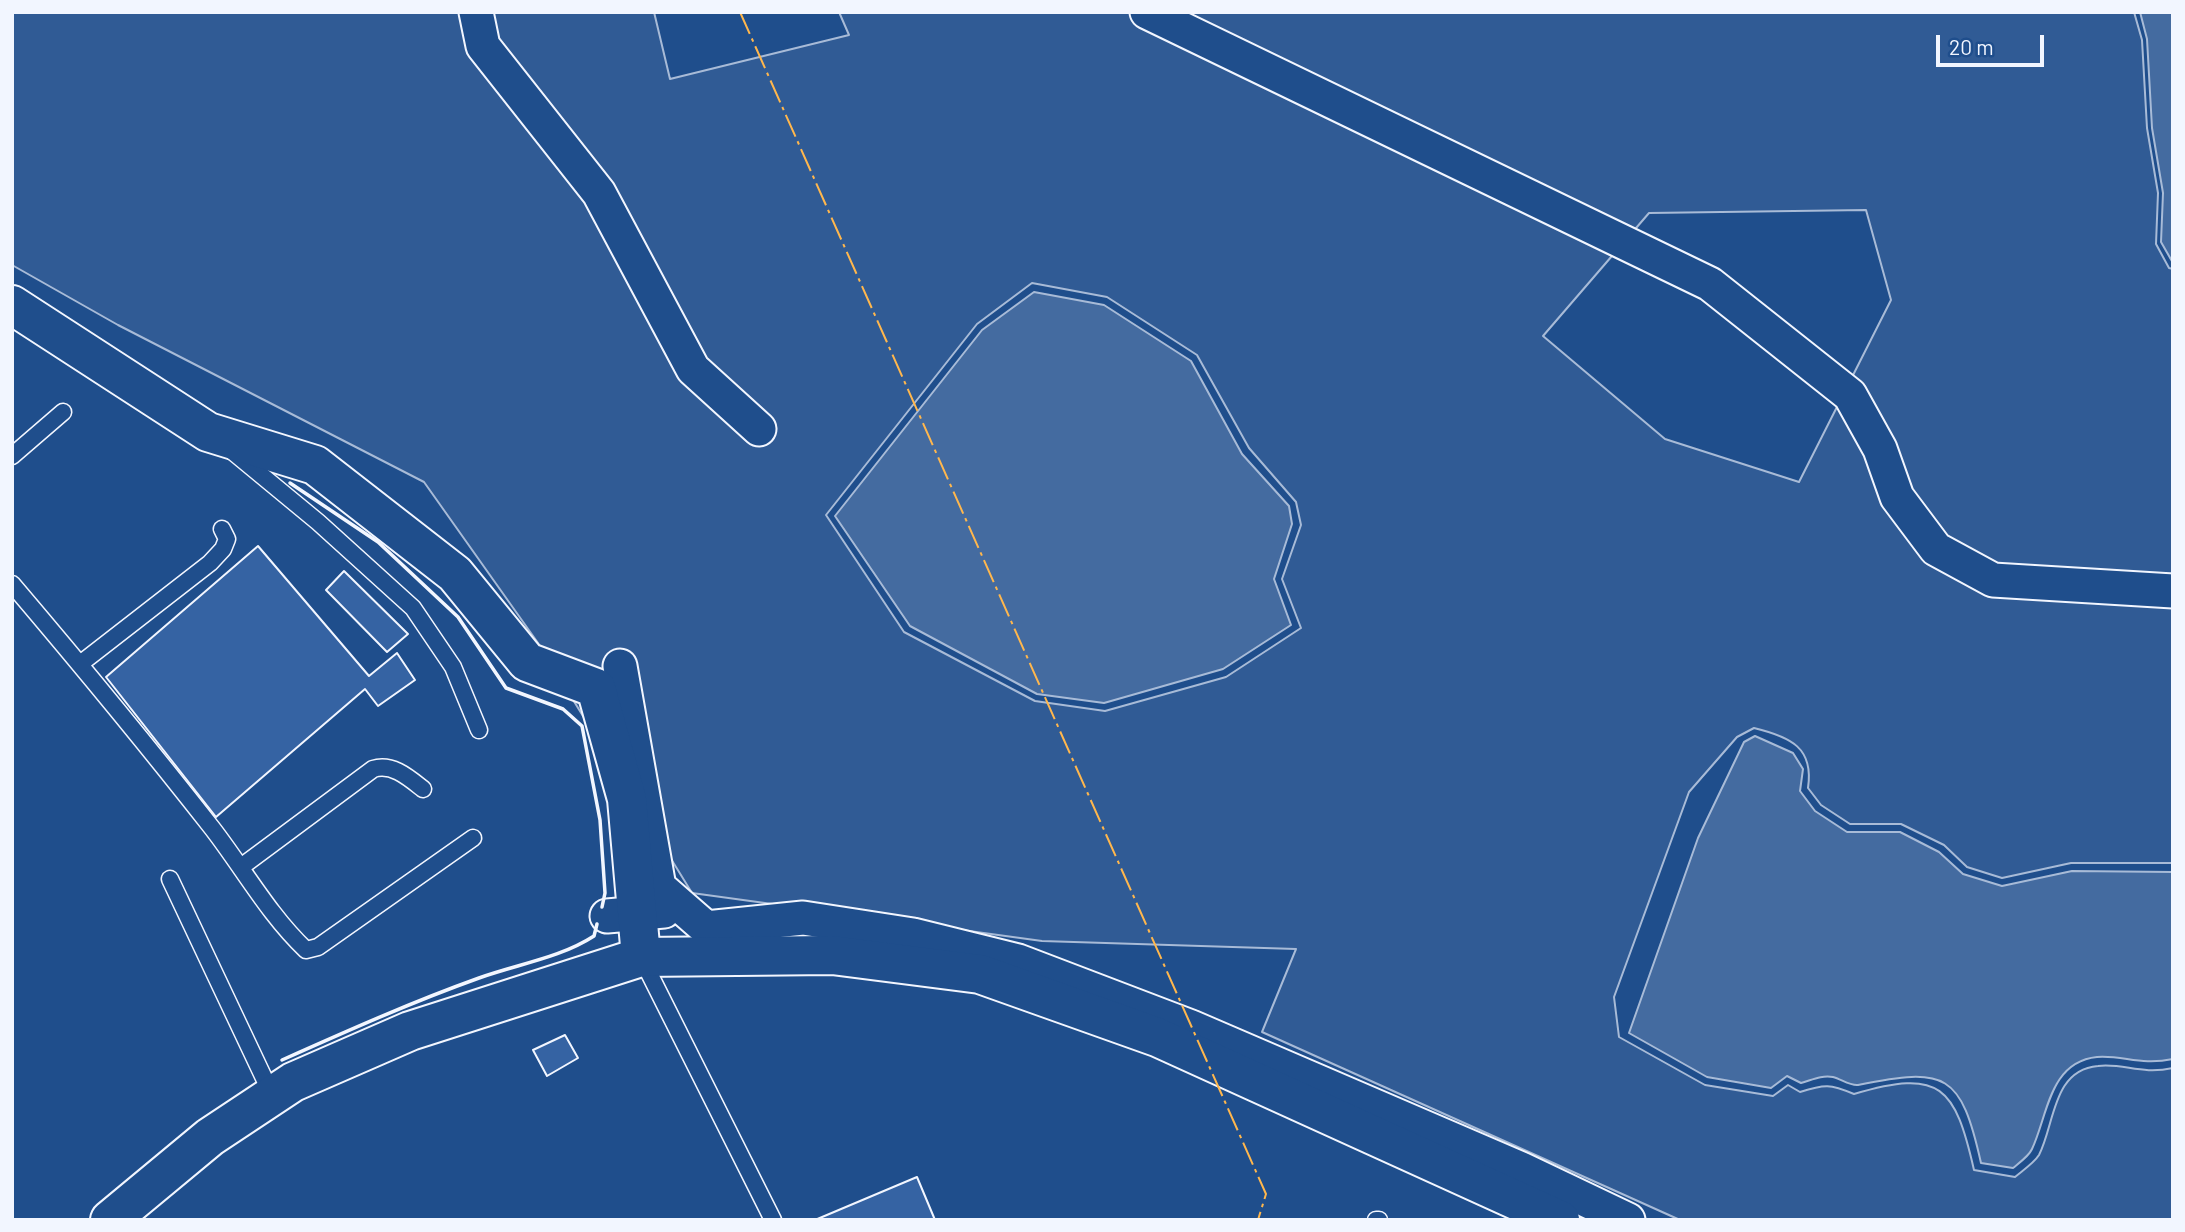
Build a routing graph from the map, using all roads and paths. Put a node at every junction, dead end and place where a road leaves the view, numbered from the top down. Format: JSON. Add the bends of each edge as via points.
{"nodes":[{"id":1,"x":476,"y":12,"type":"edge"},
{"id":2,"x":1147,"y":12,"type":"edge"},
{"id":3,"x":12,"y":305,"type":"edge"},
{"id":4,"x":63,"y":412,"type":"dead end"},
{"id":5,"x":759,"y":429,"type":"dead end"},
{"id":6,"x":208,"y":432,"type":"junction"},
{"id":7,"x":12,"y":456,"type":"edge"},
{"id":8,"x":222,"y":529,"type":"dead end"},
{"id":9,"x":12,"y":584,"type":"edge"},
{"id":10,"x":2173,"y":592,"type":"edge"},
{"id":11,"x":80,"y":664,"type":"junction"},
{"id":12,"x":620,"y":666,"type":"dead end"},
{"id":13,"x":480,"y":730,"type":"dead end"},
{"id":14,"x":423,"y":789,"type":"dead end"},
{"id":15,"x":473,"y":838,"type":"dead end"},
{"id":16,"x":241,"y":867,"type":"junction"},
{"id":17,"x":170,"y":879,"type":"dead end"},
{"id":18,"x":684,"y":909,"type":"junction"},
{"id":19,"x":622,"y":915,"type":"junction"},
{"id":20,"x":641,"y":957,"type":"junction"},
{"id":21,"x":272,"y":1096,"type":"junction"},
{"id":22,"x":1566,"y":1212,"type":"edge"},
{"id":23,"x":110,"y":1220,"type":"edge"},
{"id":24,"x":773,"y":1220,"type":"edge"},
{"id":25,"x":1628,"y":1220,"type":"edge"}],
"edges":[{"from":1,"to":5,"type":"street","via":[[483,46],[599,192],[693,369]]},
{"from":2,"to":10,"type":"street","via":[[1710,284],[1850,395],[1880,449],[1897,498],[1936,549],[1993,580]]},
{"from":3,"to":6,"type":"street"},
{"from":4,"to":7,"type":"lane"},
{"from":6,"to":13,"type":"lane","via":[[413,608],[453,667]]},
{"from":6,"to":19,"type":"street","via":[[316,465],[455,574],[527,662],[596,688],[627,799]]},
{"from":8,"to":11,"type":"lane","via":[[223,549],[210,563]]},
{"from":9,"to":11,"type":"lane"},
{"from":11,"to":16,"type":"lane"},
{"from":12,"to":18,"type":"street","via":[[659,887]]},
{"from":14,"to":16,"type":"lane","via":[[393,769],[373,769]]},
{"from":15,"to":16,"type":"lane","via":[[318,947],[306,950]]},
{"from":17,"to":21,"type":"lane"},
{"from":18,"to":19,"type":"street"},
{"from":18,"to":22,"type":"street","via":[[706,928],[803,918],[913,936],[1018,961],[1191,1027],[1521,1169]]},
{"from":19,"to":20,"type":"street"},
{"from":20,"to":21,"type":"street","via":[[410,1031],[293,1082]]},
{"from":20,"to":22,"type":"street","via":[[832,955],[980,974],[1157,1037]]},
{"from":20,"to":24,"type":"lane"},
{"from":21,"to":23,"type":"street","via":[[210,1138]]},
{"from":22,"to":25,"type":"street"}]}
